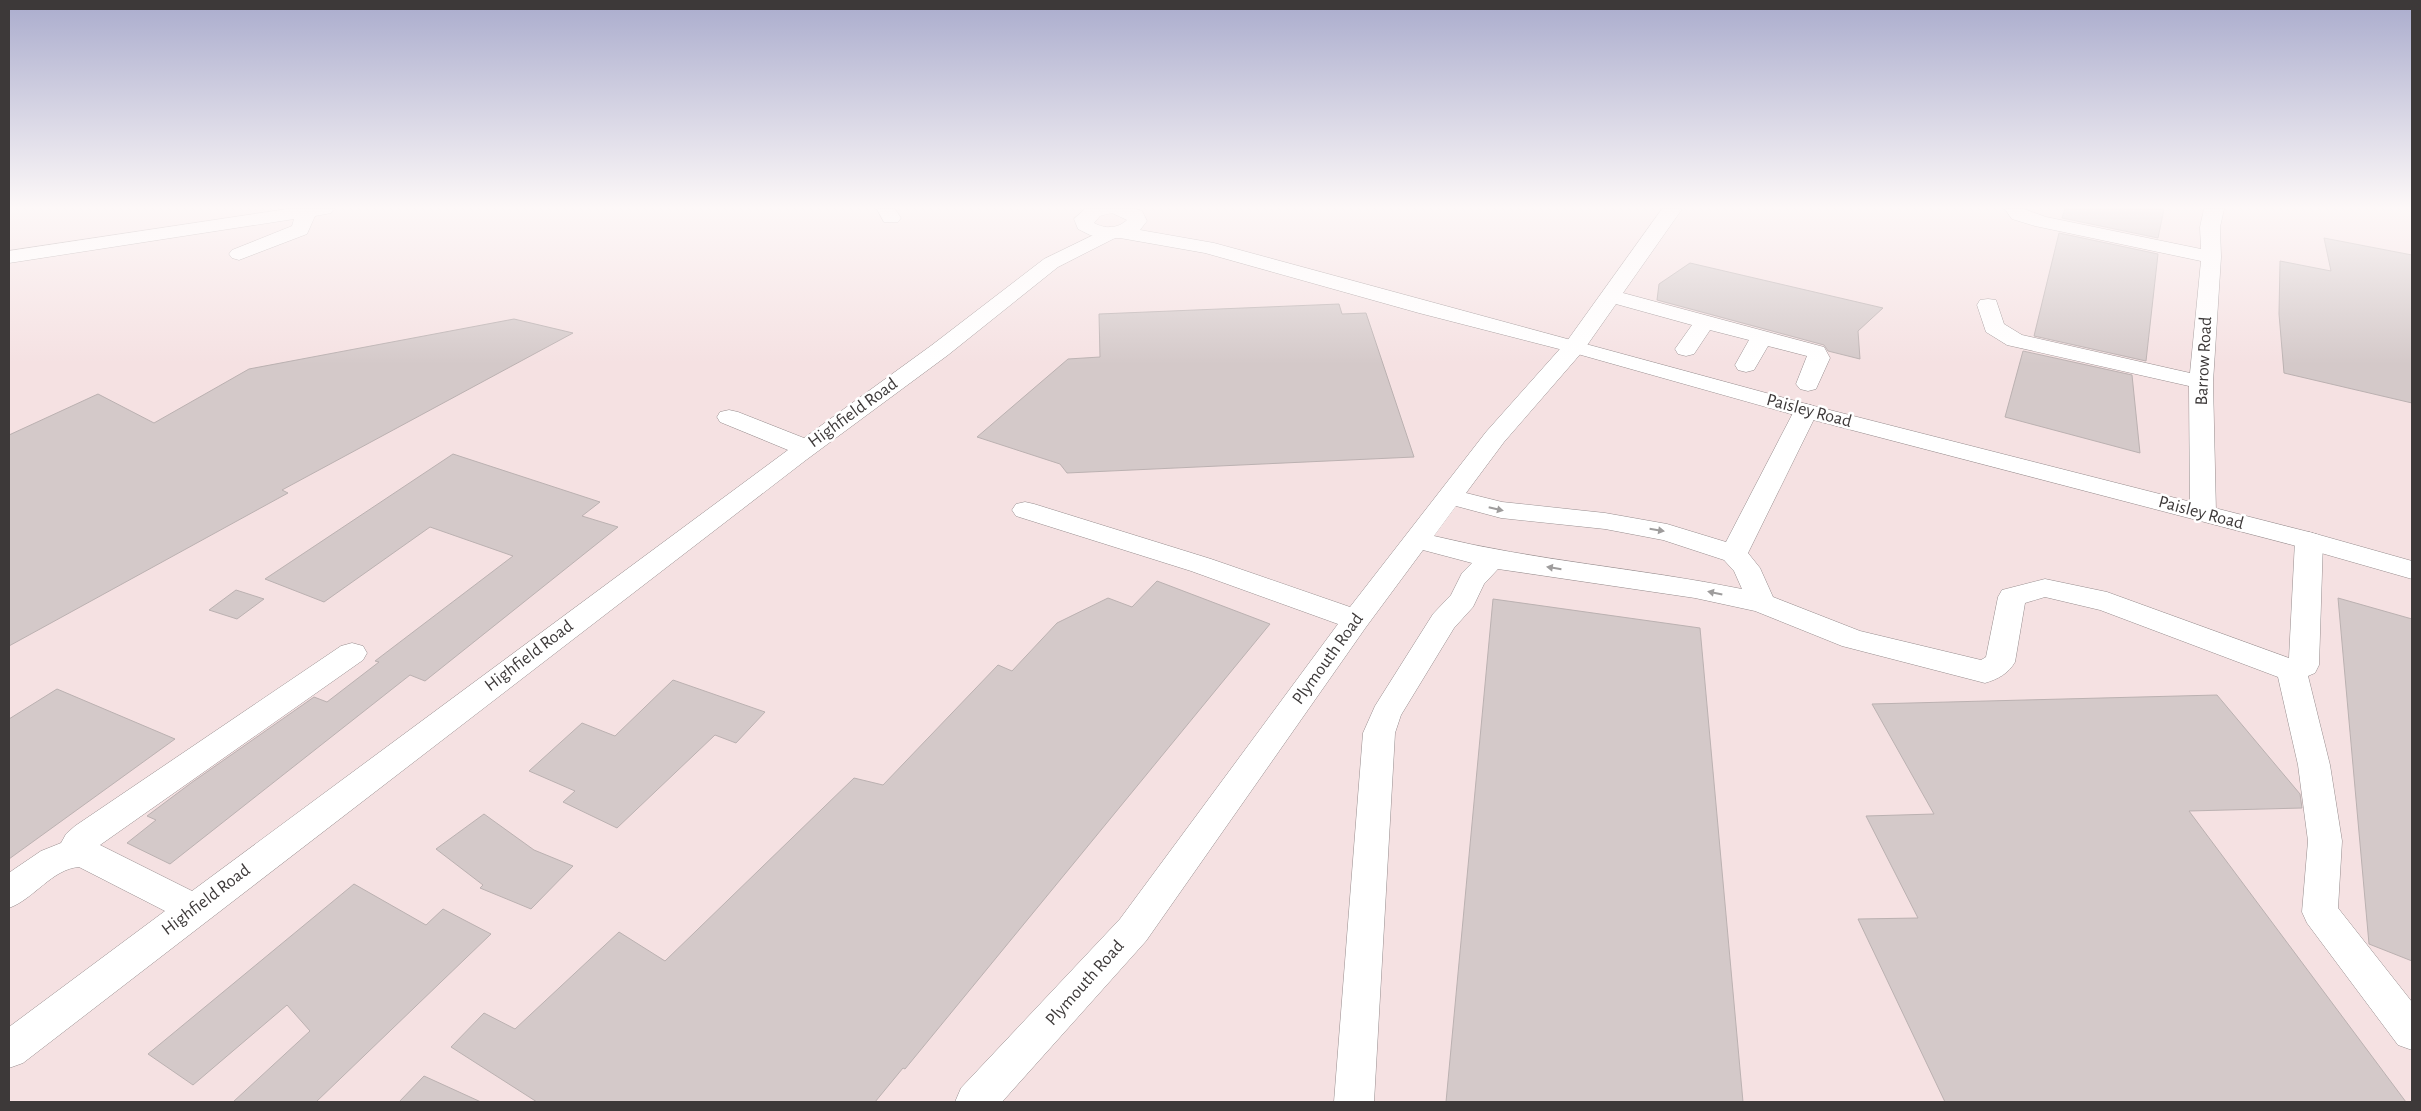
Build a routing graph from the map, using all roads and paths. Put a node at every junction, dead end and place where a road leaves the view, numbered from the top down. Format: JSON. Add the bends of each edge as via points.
{"nodes":[{"id":1,"x":1055,"y":261,"type":"edge"},
{"id":2,"x":1254,"y":261,"type":"edge"},
{"id":3,"x":1636,"y":261,"type":"edge"},
{"id":4,"x":2211,"y":261,"type":"edge"},
{"id":5,"x":1051,"y":263,"type":"joint"},
{"id":6,"x":1612,"y":296,"type":"junction"},
{"id":7,"x":1988,"y":305,"type":"dead end"},
{"id":8,"x":1705,"y":321,"type":"junction"},
{"id":9,"x":1762,"y":337,"type":"junction"},
{"id":10,"x":1575,"y":346,"type":"junction"},
{"id":11,"x":1686,"y":349,"type":"dead end"},
{"id":12,"x":1746,"y":365,"type":"dead end"},
{"id":13,"x":2201,"y":382,"type":"junction"},
{"id":14,"x":1808,"y":384,"type":"dead end"},
{"id":15,"x":1806,"y":411,"type":"junction"},
{"id":16,"x":729,"y":417,"type":"dead end"},
{"id":17,"x":806,"y":448,"type":"junction"},
{"id":18,"x":1449,"y":496,"type":"junction"},
{"id":19,"x":1026,"y":510,"type":"dead end"},
{"id":20,"x":2203,"y":513,"type":"junction"},
{"id":21,"x":1417,"y":540,"type":"junction"},
{"id":22,"x":2309,"y":541,"type":"junction"},
{"id":23,"x":1734,"y":554,"type":"junction"},
{"id":24,"x":1492,"y":559,"type":"junction"},
{"id":25,"x":2412,"y":570,"type":"edge"},
{"id":26,"x":1762,"y":603,"type":"junction"},
{"id":27,"x":1356,"y":620,"type":"junction"},
{"id":28,"x":352,"y":653,"type":"dead end"},
{"id":29,"x":2292,"y":672,"type":"junction"},
{"id":30,"x":75,"y":853,"type":"junction"},
{"id":31,"x":9,"y":892,"type":"edge"},
{"id":32,"x":194,"y":909,"type":"junction"},
{"id":33,"x":2412,"y":1032,"type":"edge"},
{"id":34,"x":9,"y":1050,"type":"edge"},
{"id":35,"x":975,"y":1102,"type":"edge"},
{"id":36,"x":1354,"y":1102,"type":"edge"}],
"edges":[{"from":1,"to":5,"type":"street","name":"Highfield Road"},
{"from":2,"to":10,"type":"street","name":"Paisley Road"},
{"from":3,"to":6,"type":"street","name":"Plymouth Road"},
{"from":4,"to":13,"type":"street","name":"Barrow Road"},
{"from":5,"to":17,"type":"street","name":"Highfield Road","via":[[940,350]]},
{"from":6,"to":8,"type":"street"},
{"from":6,"to":10,"type":"street","name":"Plymouth Road"},
{"from":7,"to":13,"type":"street","via":[[1994,327],[2015,340]]},
{"from":8,"to":9,"type":"street"},
{"from":8,"to":11,"type":"street"},
{"from":9,"to":12,"type":"street"},
{"from":9,"to":14,"type":"street","via":[[1816,352],[1819,358]]},
{"from":10,"to":15,"type":"street","name":"Paisley Road"},
{"from":10,"to":18,"type":"street","name":"Plymouth Road","via":[[1495,437]]},
{"from":13,"to":20,"type":"street","name":"Barrow Road"},
{"from":15,"to":20,"type":"street","name":"Paisley Road"},
{"from":15,"to":23,"type":"street"},
{"from":16,"to":17,"type":"street"},
{"from":17,"to":32,"type":"street","name":"Highfield Road"},
{"from":18,"to":21,"type":"street","name":"Plymouth Road"},
{"from":18,"to":23,"type":"street","one_way":true,"via":[[1501,510],[1667,532]]},
{"from":19,"to":27,"type":"street","via":[[1201,565]]},
{"from":20,"to":22,"type":"street","name":"Paisley Road"},
{"from":21,"to":24,"type":"street"},
{"from":21,"to":27,"type":"street","name":"Plymouth Road"},
{"from":22,"to":25,"type":"street","name":"Paisley Road"},
{"from":22,"to":29,"type":"street","via":[[2304,665]]},
{"from":23,"to":26,"type":"street","via":[[1746,568]]},
{"from":26,"to":24,"type":"street","one_way":true,"via":[[1694,589]]},
{"from":24,"to":36,"type":"street","via":[[1472,580],[1463,600],[1443,621],[1386,714],[1379,733]]},
{"from":26,"to":29,"type":"street","via":[[1852,639],[1985,672],[2000,662],[2012,597],[2045,588],[2107,602]]},
{"from":27,"to":35,"type":"street","name":"Plymouth Road","via":[[1133,930]]},
{"from":28,"to":30,"type":"street","via":[[87,836],[78,844]]},
{"from":29,"to":33,"type":"street","via":[[2314,766],[2325,841],[2320,912]]},
{"from":30,"to":31,"type":"street","via":[[49,865]]},
{"from":30,"to":32,"type":"street","via":[[83,853]]},
{"from":32,"to":34,"type":"street","name":"Highfield Road"}]}
